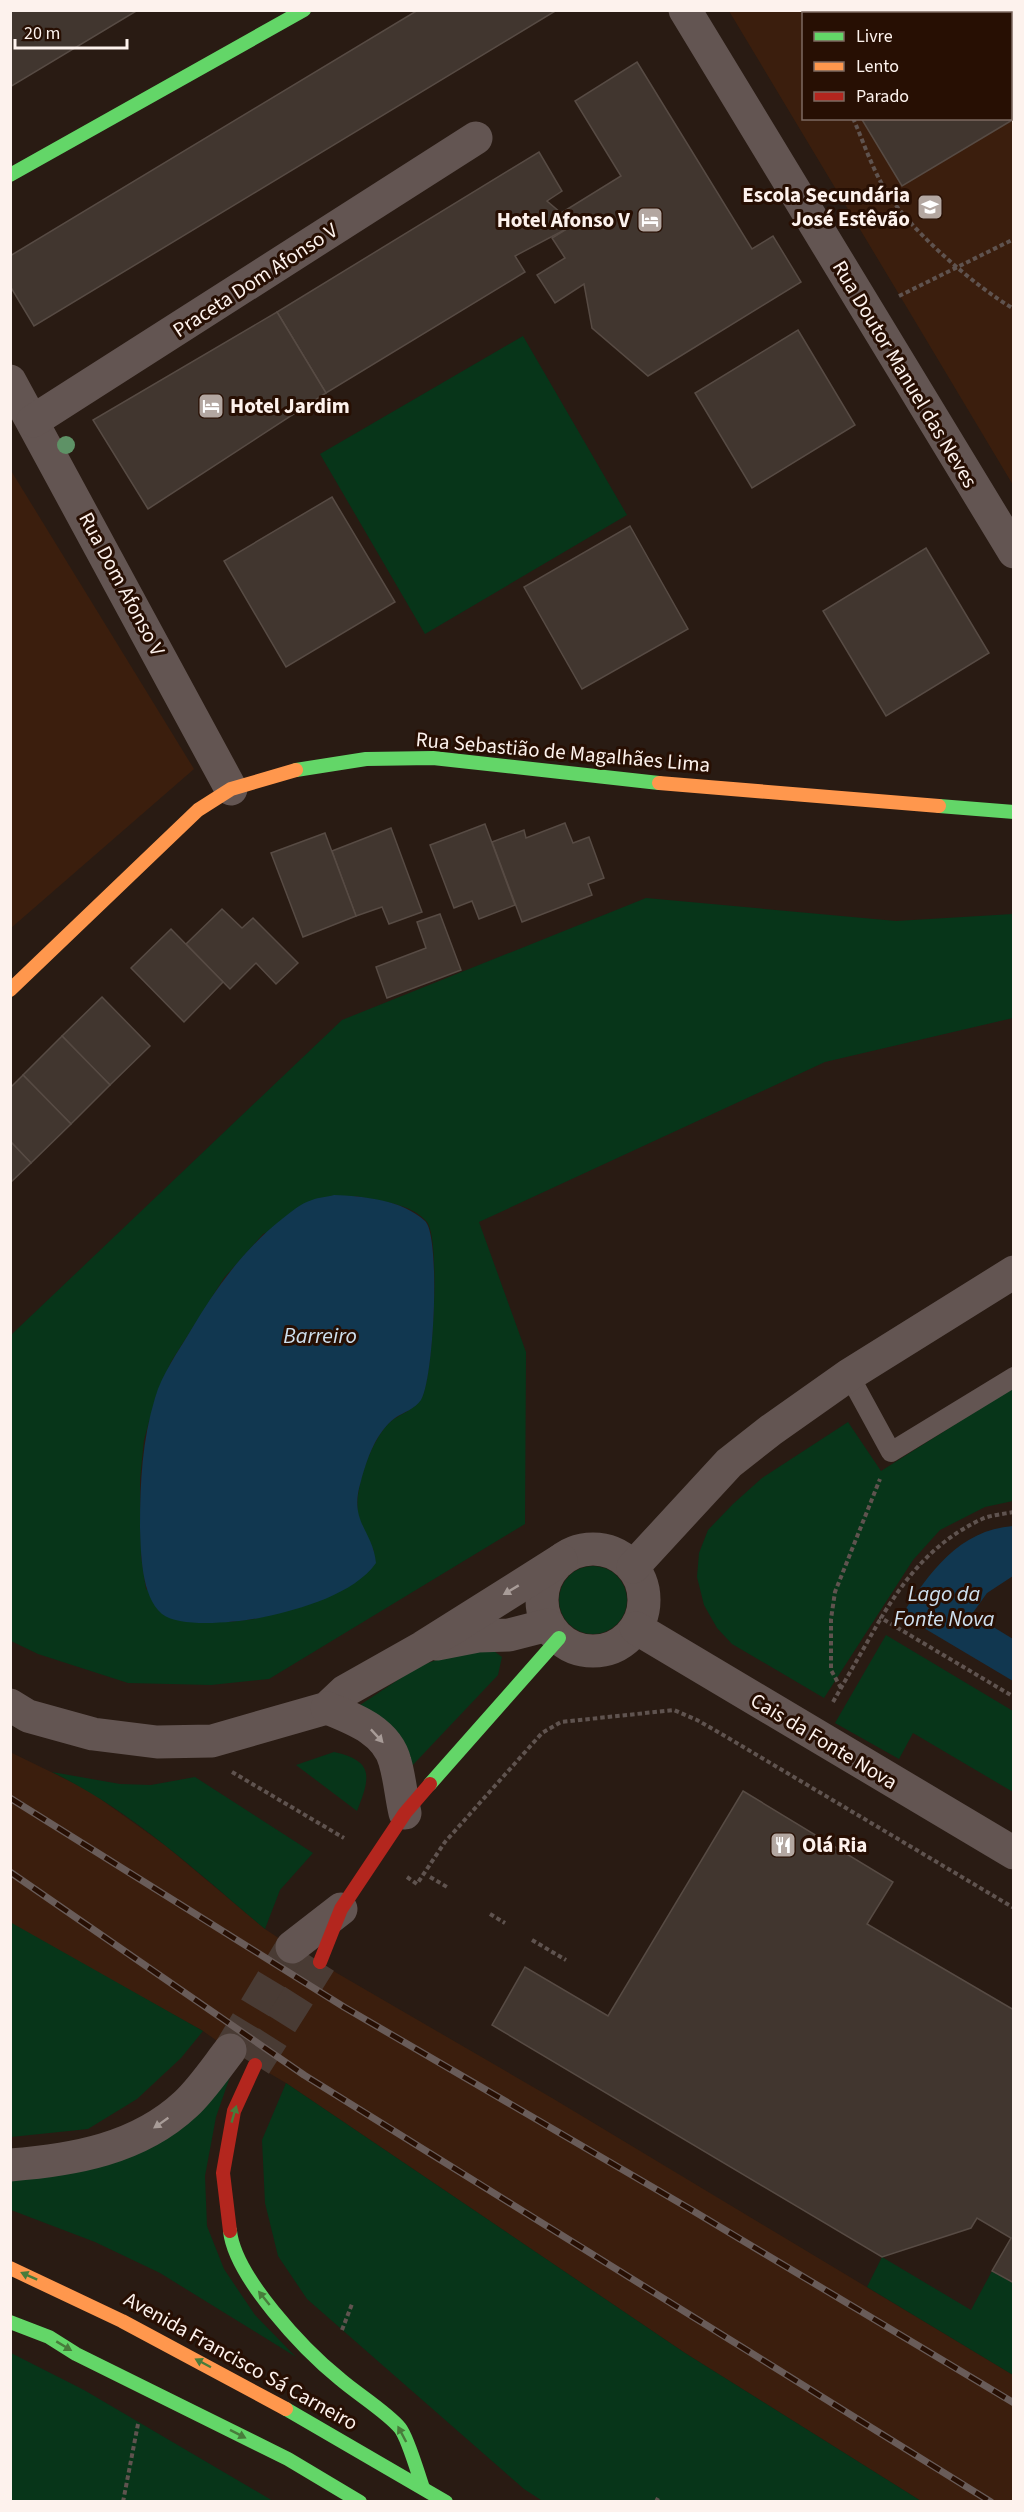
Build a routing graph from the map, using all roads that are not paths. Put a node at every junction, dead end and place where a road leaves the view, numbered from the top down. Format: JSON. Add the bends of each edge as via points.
{"nodes":[{"id":1,"x":304,"y":10,"type":"edge"},
{"id":2,"x":685,"y":10,"type":"edge"},
{"id":3,"x":476,"y":138,"type":"dead end"},
{"id":4,"x":10,"y":175,"type":"edge"},
{"id":5,"x":10,"y":381,"type":"edge"},
{"id":6,"x":33,"y":421,"type":"junction"},
{"id":7,"x":1014,"y":552,"type":"edge"},
{"id":8,"x":231,"y":789,"type":"junction"},
{"id":9,"x":1014,"y":812,"type":"edge"},
{"id":10,"x":10,"y":990,"type":"edge"},
{"id":11,"x":1014,"y":1272,"type":"edge"},
{"id":12,"x":849,"y":1375,"type":"junction"},
{"id":13,"x":1014,"y":1377,"type":"edge"},
{"id":14,"x":561,"y":1560,"type":"junction"},
{"id":15,"x":633,"y":1567,"type":"junction"},
{"id":16,"x":636,"y":1628,"type":"junction"},
{"id":17,"x":553,"y":1632,"type":"junction"},
{"id":18,"x":423,"y":1647,"type":"junction"},
{"id":19,"x":10,"y":1705,"type":"edge"},
{"id":20,"x":327,"y":1708,"type":"junction"},
{"id":21,"x":405,"y":1813,"type":"junction"},
{"id":22,"x":1014,"y":1853,"type":"edge"},
{"id":23,"x":341,"y":1909,"type":"joint"},
{"id":24,"x":306,"y":1954,"type":"tunnel mouth"},
{"id":25,"x":242,"y":2058,"type":"joint"},
{"id":26,"x":10,"y":2165,"type":"edge"},
{"id":27,"x":10,"y":2268,"type":"edge"},
{"id":28,"x":10,"y":2322,"type":"edge"},
{"id":29,"x":423,"y":2488,"type":"junction"},
{"id":30,"x":360,"y":2502,"type":"edge"},
{"id":31,"x":446,"y":2502,"type":"edge"}],
"edges":[{"from":1,"to":4,"type":"street"},
{"from":2,"to":7,"type":"street","name":"Rua Doutor Manuel das Neves"},
{"from":3,"to":6,"type":"street","name":"Praceta Dom Afonso V"},
{"from":5,"to":6,"type":"street","name":"Rua Dom Afonso V"},
{"from":6,"to":8,"type":"street","name":"Rua Dom Afonso V"},
{"from":8,"to":9,"type":"street","name":"Rua Sebastião de Magalhães Lima","via":[[305,767],[366,759],[433,758],[640,781]]},
{"from":8,"to":10,"type":"street","name":"Rua Sebastião de Magalhães Lima","via":[[198,810]]},
{"from":11,"to":12,"type":"street"},
{"from":12,"to":13,"type":"lane","via":[[891,1452]]},
{"from":12,"to":15,"type":"street","via":[[729,1463]]},
{"from":14,"to":15,"type":"street","via":[[575,1552],[606,1550]]},
{"from":14,"to":17,"type":"street","via":[[545,1583],[542,1597]]},
{"from":14,"to":18,"type":"street","one_way":true},
{"from":15,"to":16,"type":"street","via":[[644,1597],[643,1613]]},
{"from":16,"to":17,"type":"street","via":[[614,1647],[600,1651],[571,1647]]},
{"from":16,"to":22,"type":"street","name":"Cais da Fonte Nova"},
{"from":17,"to":18,"type":"street","via":[[478,1636]]},
{"from":17,"to":21,"type":"street"},
{"from":18,"to":20,"type":"street","via":[[345,1691]]},
{"from":19,"to":20,"type":"street","via":[[28,1716],[93,1734],[157,1742],[212,1741]]},
{"from":20,"to":21,"type":"street","one_way":true,"via":[[376,1732],[395,1759]]},
{"from":21,"to":23,"type":"street"},
{"from":23,"to":24,"type":"street"},
{"from":25,"to":26,"type":"street","one_way":true,"via":[[155,2127],[124,2144],[88,2155]]},
{"from":29,"to":25,"type":"street","one_way":true,"via":[[401,2428],[337,2377],[293,2335],[255,2287],[231,2241],[223,2173]]},
{"from":29,"to":27,"type":"street","name":"Avenida Francisco Sá Carneiro","one_way":true,"via":[[310,2420],[127,2322]]},
{"from":28,"to":30,"type":"street","one_way":true,"via":[[49,2337],[288,2459]]},
{"from":29,"to":31,"type":"street","name":"Avenida Francisco Sá Carneiro"}]}
